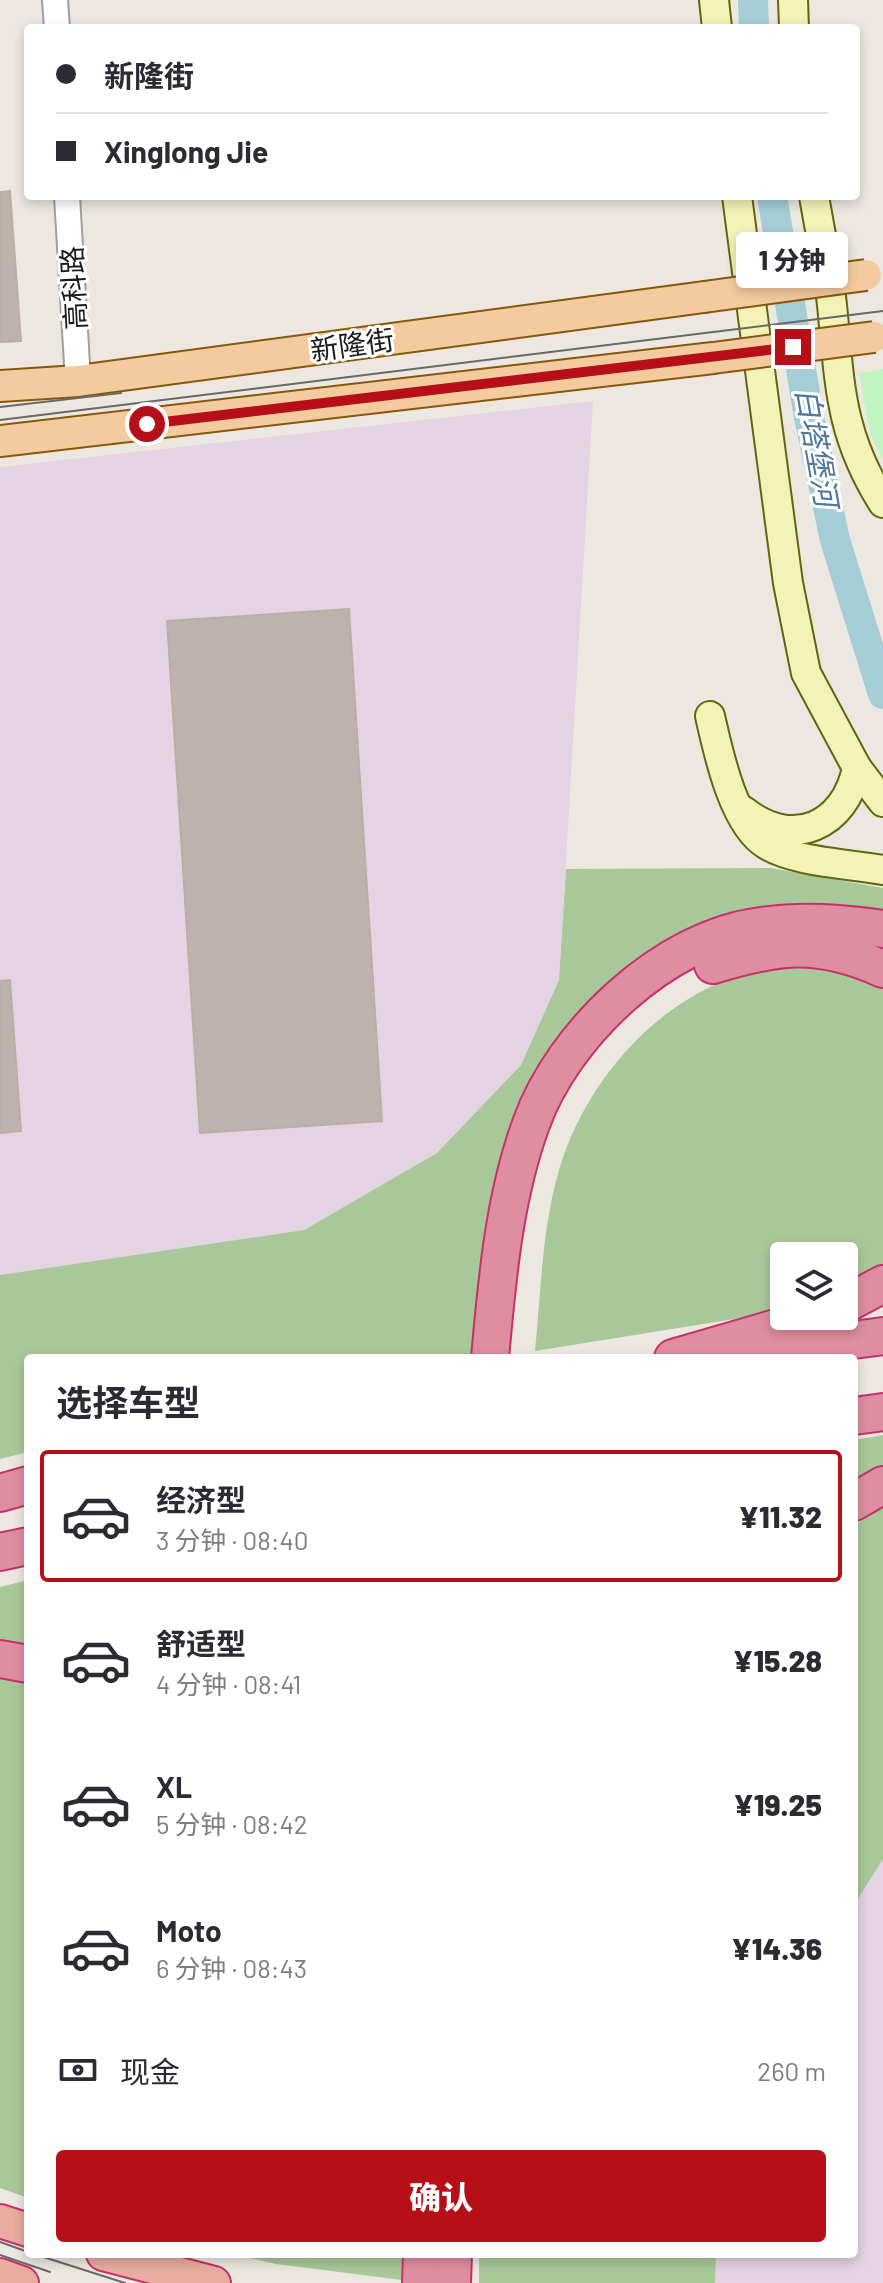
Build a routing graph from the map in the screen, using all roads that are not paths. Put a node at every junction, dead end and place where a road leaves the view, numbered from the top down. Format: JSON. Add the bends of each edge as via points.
{"nodes":[{"id":1,"x":55,"y":0,"type":"edge"},
{"id":2,"x":714,"y":0,"type":"edge"},
{"id":3,"x":793,"y":0,"type":"edge"},
{"id":4,"x":57,"y":24,"type":"edge"},
{"id":5,"x":717,"y":24,"type":"edge"},
{"id":6,"x":794,"y":24,"type":"edge"},
{"id":7,"x":67,"y":200,"type":"edge"},
{"id":8,"x":738,"y":200,"type":"edge"},
{"id":9,"x":815,"y":200,"type":"edge"},
{"id":10,"x":875,"y":274,"type":"edge"},
{"id":11,"x":878,"y":336,"type":"edge"},
{"id":12,"x":78,"y":381,"type":"junction"},
{"id":13,"x":0,"y":386,"type":"edge"},
{"id":14,"x":0,"y":441,"type":"edge"},
{"id":15,"x":883,"y":503,"type":"edge"},
{"id":16,"x":710,"y":716,"type":"dead end"},
{"id":17,"x":857,"y":768,"type":"junction"},
{"id":18,"x":883,"y":802,"type":"edge"},
{"id":19,"x":738,"y":805,"type":"junction"},
{"id":20,"x":883,"y":870,"type":"edge"},
{"id":21,"x":883,"y":929,"type":"edge"},
{"id":22,"x":883,"y":969,"type":"edge"},
{"id":23,"x":883,"y":1284,"type":"edge"},
{"id":24,"x":858,"y":1297,"type":"edge"},
{"id":25,"x":505,"y":1313,"type":"junction"},
{"id":26,"x":770,"y":1330,"type":"edge"},
{"id":27,"x":883,"y":1336,"type":"edge"},
{"id":28,"x":491,"y":1354,"type":"edge"},
{"id":29,"x":511,"y":1354,"type":"edge"},
{"id":30,"x":687,"y":1354,"type":"edge"},
{"id":31,"x":746,"y":1354,"type":"edge"},
{"id":32,"x":883,"y":1412,"type":"edge"},
{"id":33,"x":858,"y":1415,"type":"edge"},
{"id":34,"x":883,"y":1485,"type":"edge"},
{"id":35,"x":24,"y":1486,"type":"edge"},
{"id":36,"x":0,"y":1493,"type":"edge"},
{"id":37,"x":858,"y":1500,"type":"edge"},
{"id":38,"x":24,"y":1547,"type":"edge"},
{"id":39,"x":0,"y":1552,"type":"edge"},
{"id":40,"x":0,"y":1659,"type":"edge"},
{"id":41,"x":24,"y":1663,"type":"edge"},
{"id":42,"x":0,"y":2221,"type":"edge"},
{"id":43,"x":24,"y":2229,"type":"edge"},
{"id":44,"x":118,"y":2258,"type":"edge"},
{"id":45,"x":422,"y":2258,"type":"edge"},
{"id":46,"x":453,"y":2258,"type":"edge"},
{"id":47,"x":0,"y":2275,"type":"edge"},
{"id":48,"x":22,"y":2283,"type":"edge"},
{"id":49,"x":214,"y":2283,"type":"edge"},
{"id":50,"x":421,"y":2283,"type":"edge"},
{"id":51,"x":452,"y":2283,"type":"edge"}],
"edges":[{"from":1,"to":4,"type":"street"},
{"from":2,"to":5,"type":"main road"},
{"from":3,"to":6,"type":"main road"},
{"from":7,"to":12,"type":"street","name":"高科路"},
{"from":8,"to":17,"type":"main road","via":[[788,583],[806,673]]},
{"from":9,"to":15,"type":"main road","via":[[842,406],[860,467]]},
{"from":10,"to":12,"type":"main road","name":"新隆街","bridge":true},
{"from":11,"to":14,"type":"main road","name":"新隆街","bridge":true},
{"from":12,"to":13,"type":"main road","name":"新隆街"},
{"from":16,"to":19,"type":"main road","via":[[719,758]]},
{"from":17,"to":18,"type":"main road"},
{"from":17,"to":19,"type":"main road","via":[[852,792],[831,817],[804,830],[757,821]]},
{"from":19,"to":20,"type":"main road","via":[[766,845]]},
{"from":21,"to":25,"type":"highway","via":[[830,922],[759,926],[695,946],[626,990],[564,1056],[531,1123],[511,1198]]},
{"from":22,"to":25,"type":"highway","via":[[822,947],[756,952],[695,971],[628,1013],[578,1077],[553,1131]]},
{"from":23,"to":24,"type":"highway"},
{"from":25,"to":28,"type":"highway"},
{"from":25,"to":29,"type":"highway"},
{"from":26,"to":30,"type":"highway"},
{"from":27,"to":31,"type":"highway"},
{"from":32,"to":33,"type":"highway"},
{"from":34,"to":37,"type":"highway"},
{"from":35,"to":36,"type":"highway"},
{"from":38,"to":39,"type":"highway"},
{"from":40,"to":41,"type":"highway"},
{"from":42,"to":43,"type":"highway"},
{"from":44,"to":49,"type":"highway"},
{"from":45,"to":50,"type":"highway"},
{"from":46,"to":51,"type":"highway"},
{"from":47,"to":48,"type":"highway"}]}
